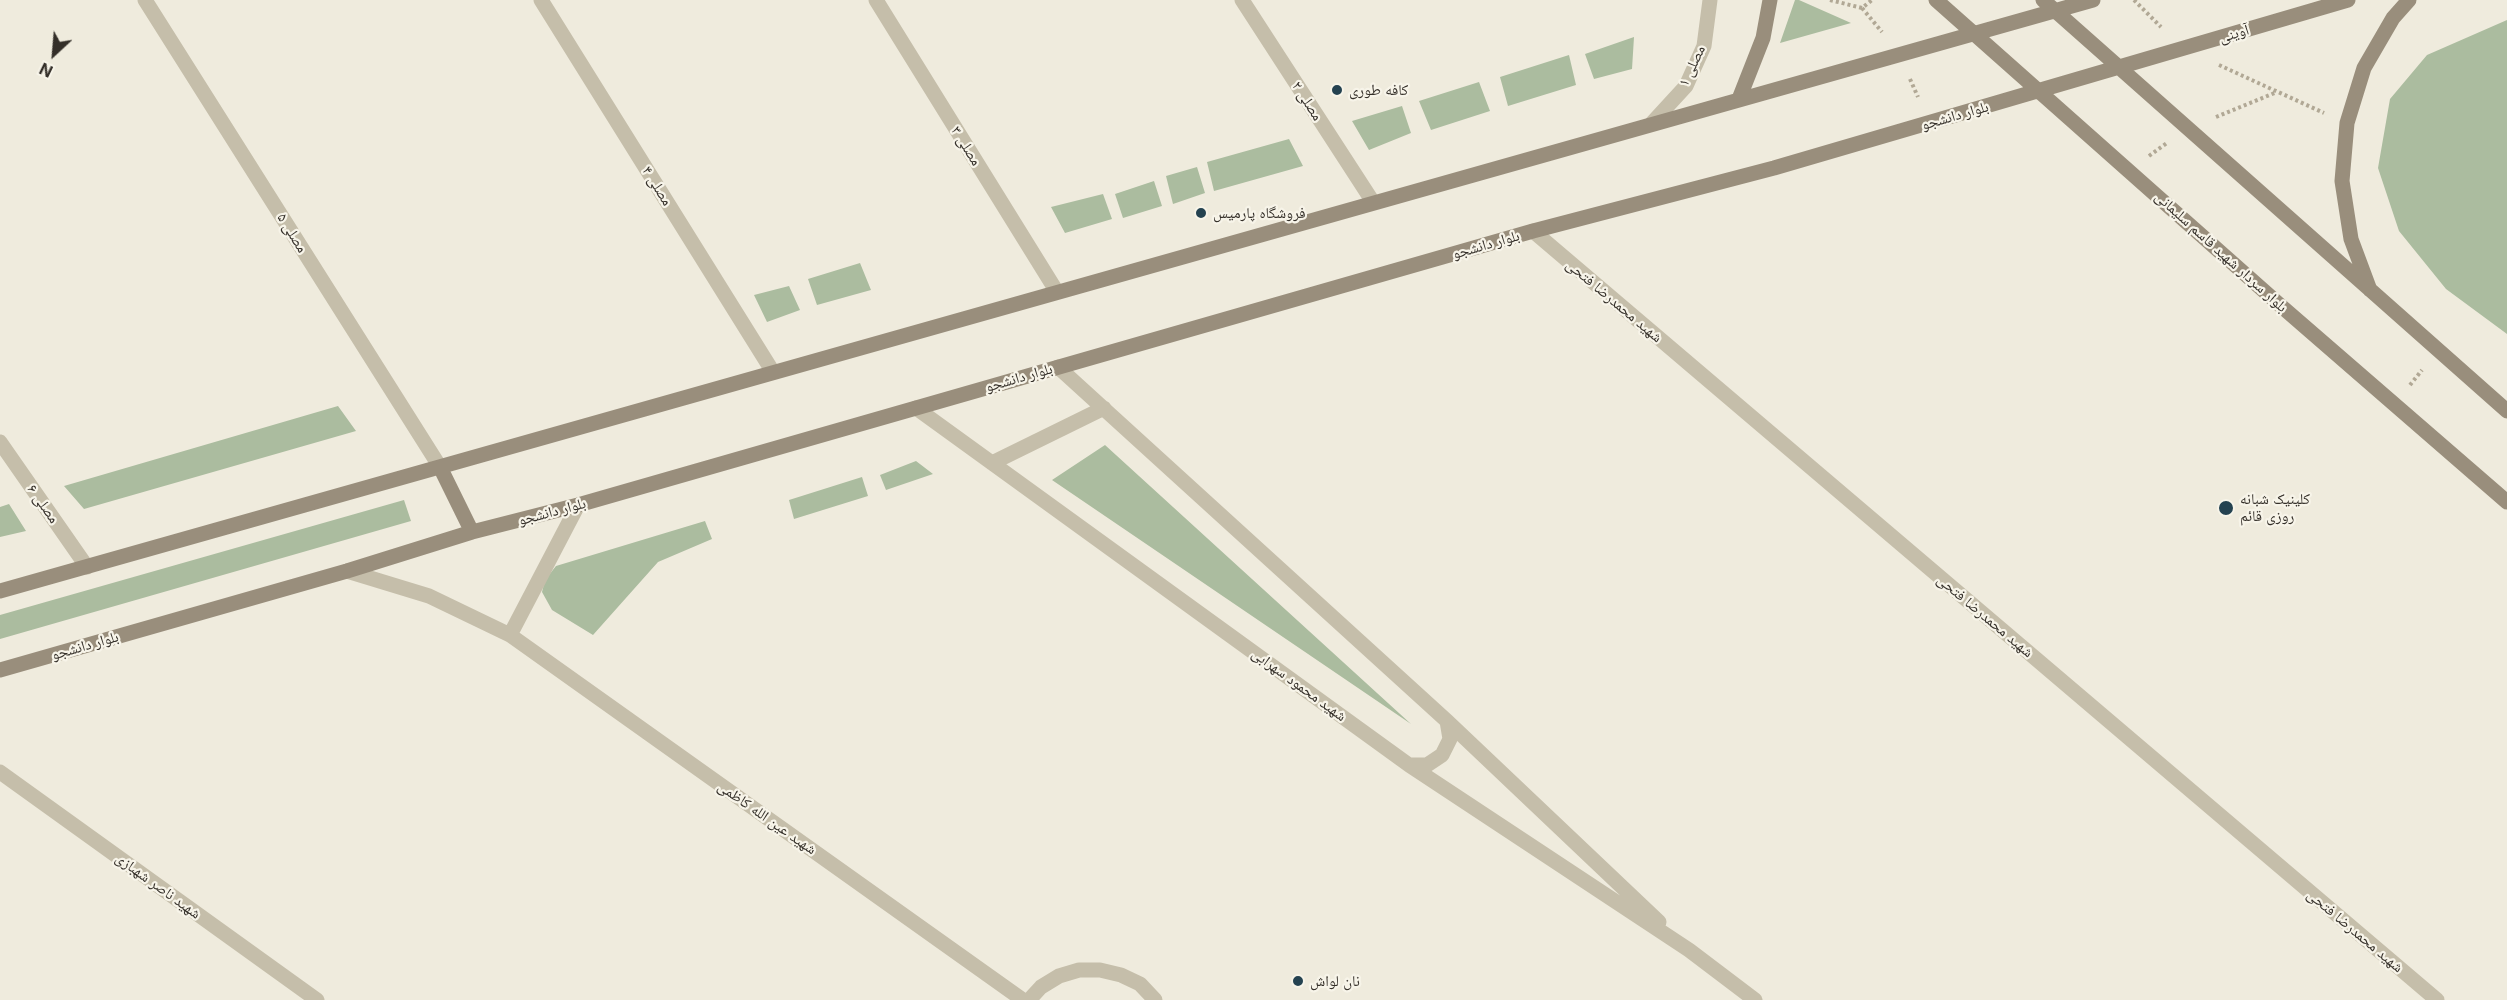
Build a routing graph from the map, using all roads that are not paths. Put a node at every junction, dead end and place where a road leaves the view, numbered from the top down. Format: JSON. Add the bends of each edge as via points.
{"nodes":[{"id":1,"x":145,"y":0,"type":"edge"},
{"id":2,"x":541,"y":0,"type":"edge"},
{"id":3,"x":876,"y":0,"type":"edge"},
{"id":4,"x":1242,"y":0,"type":"edge"},
{"id":5,"x":1710,"y":0,"type":"edge"},
{"id":6,"x":1770,"y":0,"type":"edge"},
{"id":7,"x":1936,"y":0,"type":"edge"},
{"id":8,"x":2043,"y":0,"type":"edge"},
{"id":9,"x":2093,"y":0,"type":"edge"},
{"id":10,"x":2348,"y":0,"type":"edge"},
{"id":11,"x":2409,"y":0,"type":"edge"},
{"id":12,"x":2055,"y":11,"type":"junction"},
{"id":13,"x":1974,"y":33,"type":"junction"},
{"id":14,"x":2120,"y":68,"type":"junction"},
{"id":15,"x":2040,"y":91,"type":"junction"},
{"id":16,"x":1738,"y":99,"type":"junction"},
{"id":17,"x":1652,"y":123,"type":"junction"},
{"id":18,"x":1373,"y":202,"type":"junction"},
{"id":19,"x":1533,"y":231,"type":"junction"},
{"id":20,"x":1057,"y":292,"type":"junction"},
{"id":21,"x":2372,"y":293,"type":"junction"},
{"id":22,"x":1058,"y":367,"type":"junction"},
{"id":23,"x":773,"y":372,"type":"junction"},
{"id":24,"x":916,"y":408,"type":"junction"},
{"id":25,"x":1104,"y":408,"type":"junction"},
{"id":26,"x":2507,"y":411,"type":"edge"},
{"id":27,"x":0,"y":442,"type":"edge"},
{"id":28,"x":992,"y":463,"type":"junction"},
{"id":29,"x":440,"y":467,"type":"junction"},
{"id":30,"x":2507,"y":502,"type":"edge"},
{"id":31,"x":578,"y":505,"type":"junction"},
{"id":32,"x":472,"y":532,"type":"junction"},
{"id":33,"x":87,"y":567,"type":"junction"},
{"id":34,"x":347,"y":571,"type":"junction"},
{"id":35,"x":0,"y":591,"type":"edge"},
{"id":36,"x":510,"y":635,"type":"junction"},
{"id":37,"x":0,"y":670,"type":"edge"},
{"id":38,"x":1447,"y":721,"type":"junction"},
{"id":39,"x":1408,"y":765,"type":"junction"},
{"id":40,"x":0,"y":772,"type":"edge"},
{"id":41,"x":1689,"y":950,"type":"junction"},
{"id":42,"x":317,"y":1000,"type":"edge"},
{"id":43,"x":1023,"y":1000,"type":"edge"},
{"id":44,"x":1029,"y":1000,"type":"edge"},
{"id":45,"x":1155,"y":1000,"type":"edge"},
{"id":46,"x":1755,"y":1000,"type":"edge"},
{"id":47,"x":2437,"y":1000,"type":"edge"}],
"edges":[{"from":1,"to":29,"type":"street","name":"مصلی ۵"},
{"from":2,"to":23,"type":"street","name":"مصلی ۴"},
{"from":3,"to":20,"type":"street","name":"مصلی ۳"},
{"from":4,"to":18,"type":"street","name":"مصلی ۲"},
{"from":5,"to":17,"type":"street","name":"مصلی ۱","via":[[1704,46],[1686,86]]},
{"from":6,"to":16,"type":"main road","via":[[1763,39]]},
{"from":7,"to":13,"type":"main road","name":"بلوار سردار شهید قاسم سلیمانی"},
{"from":8,"to":12,"type":"main road"},
{"from":9,"to":12,"type":"main road"},
{"from":10,"to":14,"type":"main road","name":"آوینی"},
{"from":11,"to":21,"type":"main road","via":[[2393,18],[2364,68],[2347,123],[2342,181],[2351,239]]},
{"from":12,"to":13,"type":"main road"},
{"from":12,"to":14,"type":"main road"},
{"from":13,"to":15,"type":"main road","name":"بلوار سردار شهید قاسم سلیمانی"},
{"from":13,"to":16,"type":"main road"},
{"from":14,"to":15,"type":"main road","name":"بلوار دانشجو"},
{"from":14,"to":21,"type":"main road"},
{"from":15,"to":19,"type":"main road","name":"بلوار دانشجو","via":[[1774,168]]},
{"from":15,"to":30,"type":"main road","name":"بلوار سردار شهید قاسم سلیمانی"},
{"from":16,"to":17,"type":"main road"},
{"from":17,"to":18,"type":"main road"},
{"from":18,"to":20,"type":"main road"},
{"from":19,"to":22,"type":"main road","name":"بلوار دانشجو"},
{"from":19,"to":47,"type":"street","name":"شهید محمدرضا فتحی"},
{"from":20,"to":23,"type":"main road"},
{"from":21,"to":26,"type":"main road"},
{"from":22,"to":24,"type":"main road","name":"بلوار دانشجو"},
{"from":22,"to":25,"type":"street","name":"شهید محمود سهرابی"},
{"from":23,"to":29,"type":"main road"},
{"from":24,"to":28,"type":"street","name":"شهید محمود سهرابی"},
{"from":24,"to":31,"type":"main road","name":"بلوار دانشجو"},
{"from":25,"to":28,"type":"street"},
{"from":25,"to":38,"type":"street","name":"شهید محمود سهرابی"},
{"from":27,"to":33,"type":"street","name":"مصلی ۶"},
{"from":28,"to":39,"type":"street","name":"شهید محمود سهرابی"},
{"from":29,"to":32,"type":"main road"},
{"from":29,"to":33,"type":"main road"},
{"from":31,"to":32,"type":"main road","name":"بلوار دانشجو"},
{"from":31,"to":36,"type":"street"},
{"from":32,"to":34,"type":"main road","name":"بلوار دانشجو"},
{"from":33,"to":35,"type":"main road"},
{"from":34,"to":36,"type":"street","name":"شهید عین الله کاظمی","via":[[429,596]]},
{"from":34,"to":37,"type":"main road","name":"بلوار دانشجو"},
{"from":36,"to":43,"type":"street","name":"شهید عین الله کاظمی"},
{"from":38,"to":39,"type":"street","via":[[1449,739],[1442,755],[1427,765]]},
{"from":38,"to":41,"type":"street","name":"شهید محمود سهرابی"},
{"from":39,"to":41,"type":"street","name":"شهید محمود سهرابی"},
{"from":40,"to":42,"type":"street","name":"شهید ناصر شهبازی"},
{"from":41,"to":46,"type":"street","name":"شهید محمود سهرابی"},
{"from":44,"to":45,"type":"street","via":[[1059,976],[1079,970],[1100,970],[1140,984]]}]}
